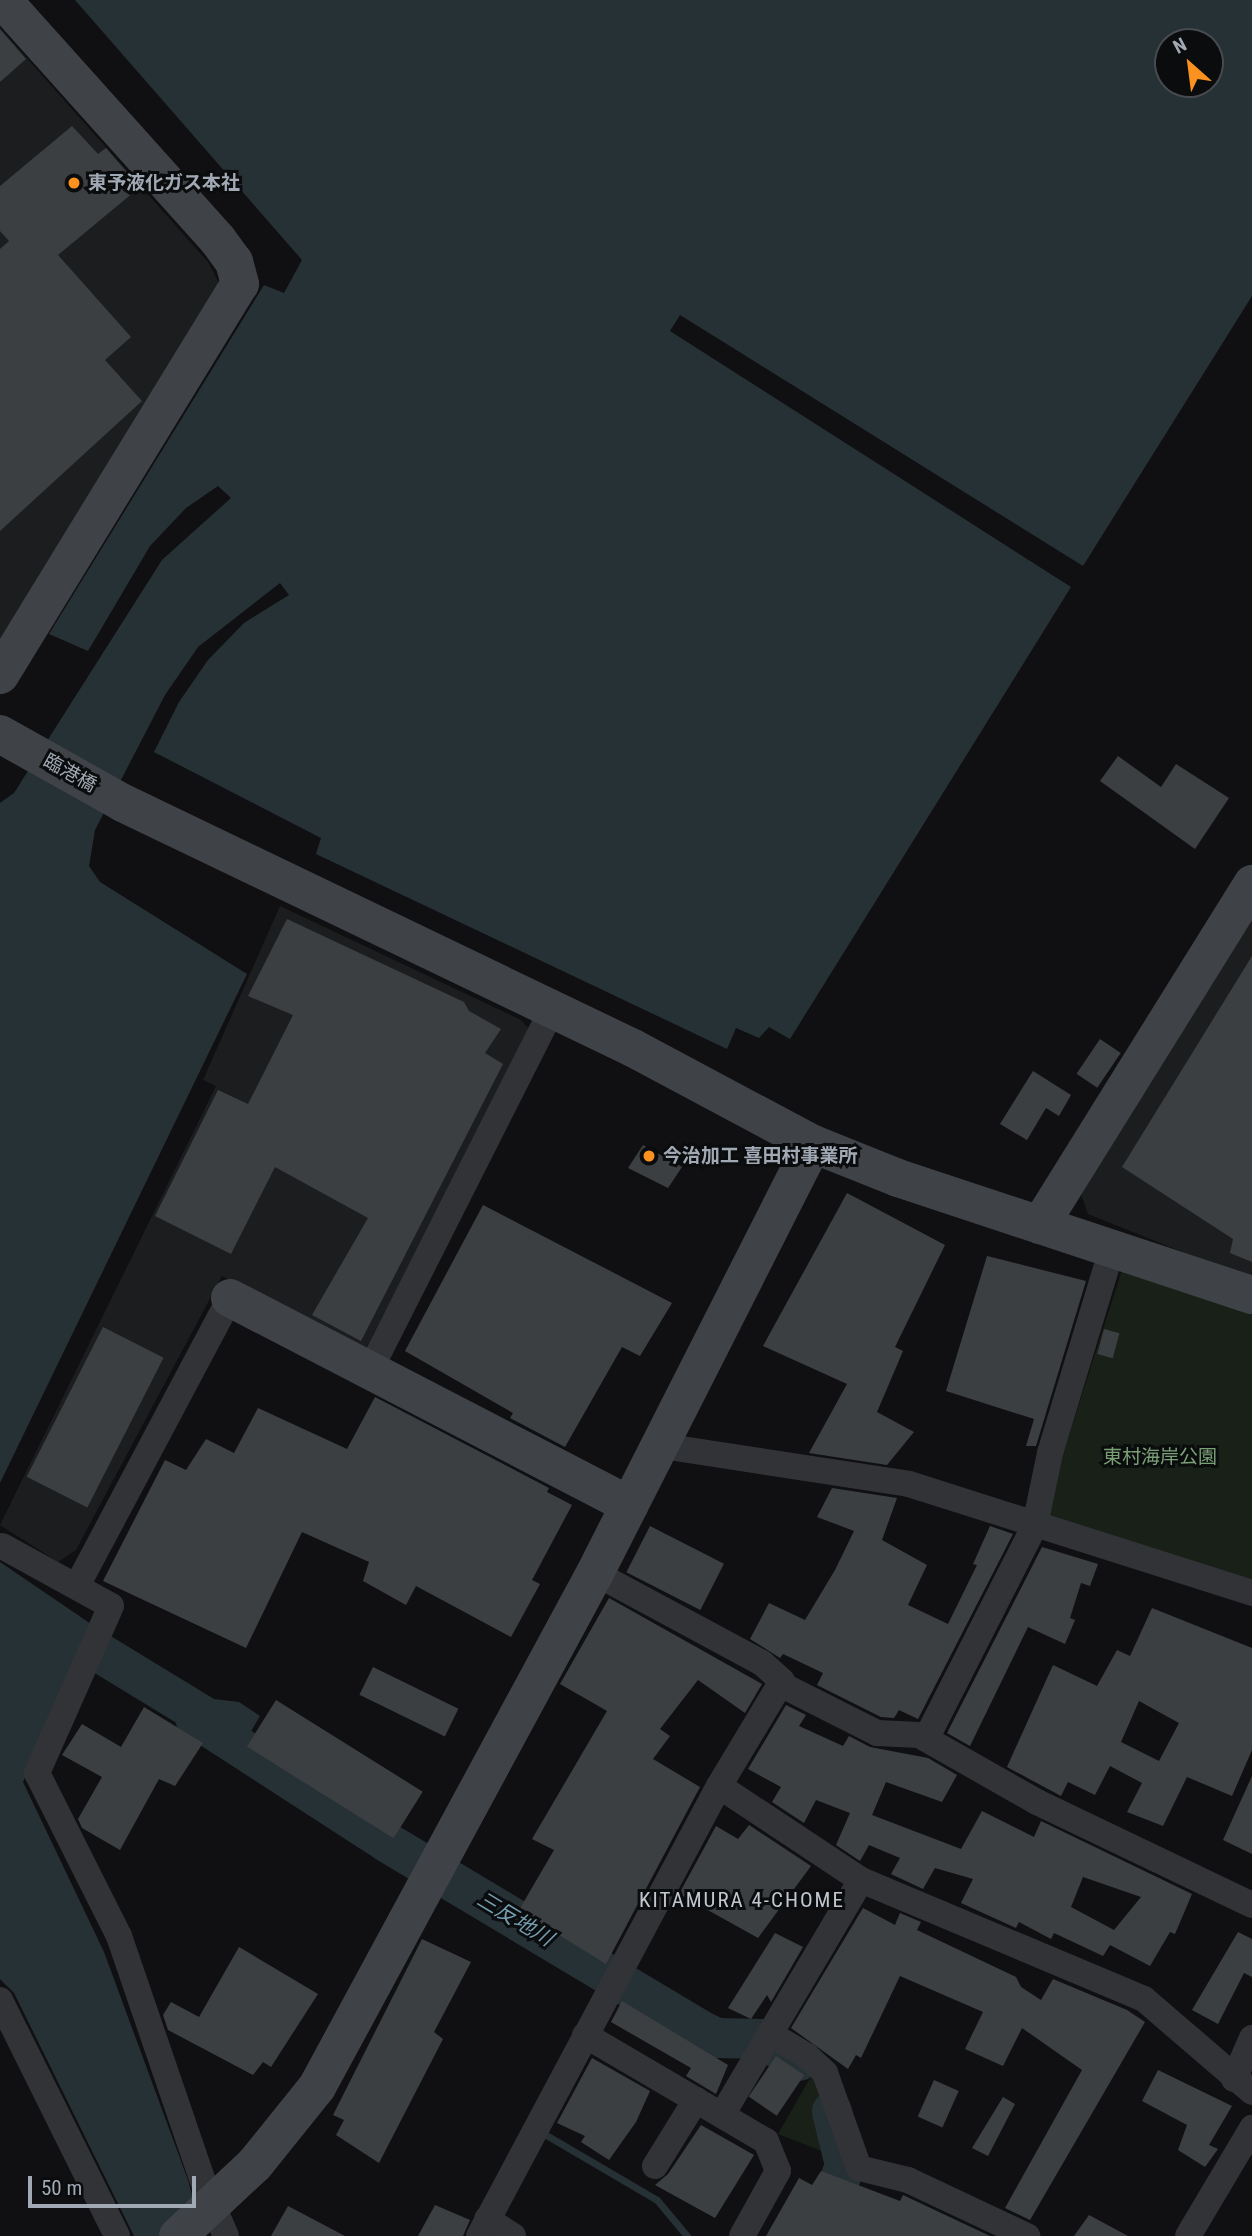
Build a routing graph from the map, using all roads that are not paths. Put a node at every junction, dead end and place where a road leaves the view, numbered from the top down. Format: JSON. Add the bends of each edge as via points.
{"nodes":[{"id":1,"x":3,"y":0,"type":"edge"},
{"id":2,"x":0,"y":675,"type":"edge"},
{"id":3,"x":9,"y":739,"type":"edge"},
{"id":4,"x":1252,"y":884,"type":"edge"},
{"id":5,"x":552,"y":1010,"type":"junction"},
{"id":6,"x":813,"y":1144,"type":"junction"},
{"id":7,"x":1040,"y":1225,"type":"junction"},
{"id":8,"x":1112,"y":1249,"type":"junction"},
{"id":9,"x":1252,"y":1295,"type":"edge"},
{"id":10,"x":230,"y":1298,"type":"joint"},
{"id":11,"x":370,"y":1370,"type":"junction"},
{"id":12,"x":662,"y":1446,"type":"junction"},
{"id":13,"x":630,"y":1505,"type":"junction"},
{"id":14,"x":1035,"y":1525,"type":"junction"},
{"id":15,"x":2,"y":1546,"type":"edge"},
{"id":16,"x":595,"y":1573,"type":"junction"},
{"id":17,"x":77,"y":1586,"type":"junction"},
{"id":18,"x":1252,"y":1593,"type":"edge"},
{"id":19,"x":780,"y":1685,"type":"junction"},
{"id":20,"x":926,"y":1738,"type":"junction"},
{"id":21,"x":719,"y":1786,"type":"junction"},
{"id":22,"x":861,"y":1880,"type":"junction"},
{"id":23,"x":1252,"y":1905,"type":"edge"},
{"id":24,"x":0,"y":2000,"type":"edge"},
{"id":25,"x":770,"y":2034,"type":"junction"},
{"id":26,"x":585,"y":2035,"type":"junction"},
{"id":27,"x":1252,"y":2038,"type":"edge"},
{"id":28,"x":1243,"y":2086,"type":"edge"},
{"id":29,"x":696,"y":2100,"type":"junction"},
{"id":30,"x":722,"y":2115,"type":"junction"},
{"id":31,"x":1252,"y":2128,"type":"edge"},
{"id":32,"x":655,"y":2166,"type":"dead end"},
{"id":33,"x":202,"y":2226,"type":"edge"},
{"id":34,"x":483,"y":2228,"type":"edge"},
{"id":35,"x":117,"y":2236,"type":"edge"},
{"id":36,"x":513,"y":2236,"type":"edge"},
{"id":37,"x":742,"y":2236,"type":"edge"},
{"id":38,"x":1027,"y":2236,"type":"edge"},
{"id":39,"x":1188,"y":2236,"type":"edge"}],
"edges":[{"from":1,"to":2,"type":"street","via":[[218,240],[234,262],[240,284]]},
{"from":3,"to":5,"type":"street","name":"臨港橋","via":[[122,803]]},
{"from":4,"to":7,"type":"street"},
{"from":5,"to":6,"type":"street","name":"臨港橋"},
{"from":5,"to":11,"type":"street"},
{"from":6,"to":7,"type":"street","name":"臨港橋"},
{"from":6,"to":12,"type":"street"},
{"from":7,"to":8,"type":"street","name":"臨港橋"},
{"from":8,"to":9,"type":"street","name":"臨港橋"},
{"from":8,"to":14,"type":"street","via":[[1050,1453]]},
{"from":10,"to":11,"type":"street"},
{"from":10,"to":17,"type":"street"},
{"from":11,"to":13,"type":"street"},
{"from":12,"to":13,"type":"street"},
{"from":12,"to":14,"type":"street","via":[[909,1484]]},
{"from":13,"to":16,"type":"street"},
{"from":14,"to":18,"type":"street"},
{"from":14,"to":20,"type":"street"},
{"from":15,"to":17,"type":"street"},
{"from":16,"to":19,"type":"street","via":[[762,1663],[782,1681]]},
{"from":16,"to":33,"type":"street","via":[[317,2087]]},
{"from":17,"to":33,"type":"street","via":[[111,1606],[37,1773],[120,1936]]},
{"from":19,"to":20,"type":"street","via":[[877,1733]]},
{"from":19,"to":21,"type":"street"},
{"from":20,"to":23,"type":"street","via":[[1037,1802]]},
{"from":21,"to":22,"type":"street"},
{"from":21,"to":26,"type":"street"},
{"from":22,"to":25,"type":"street"},
{"from":22,"to":28,"type":"street","via":[[1144,1999]]},
{"from":24,"to":35,"type":"street"},
{"from":25,"to":30,"type":"street"},
{"from":25,"to":38,"type":"street","via":[[825,2073],[859,2168],[908,2180]]},
{"from":26,"to":29,"type":"street"},
{"from":26,"to":34,"type":"street"},
{"from":27,"to":28,"type":"street"},
{"from":29,"to":30,"type":"street"},
{"from":29,"to":32,"type":"street"},
{"from":30,"to":37,"type":"street","via":[[766,2141],[778,2171]]},
{"from":31,"to":39,"type":"street"},
{"from":34,"to":36,"type":"street"}]}
